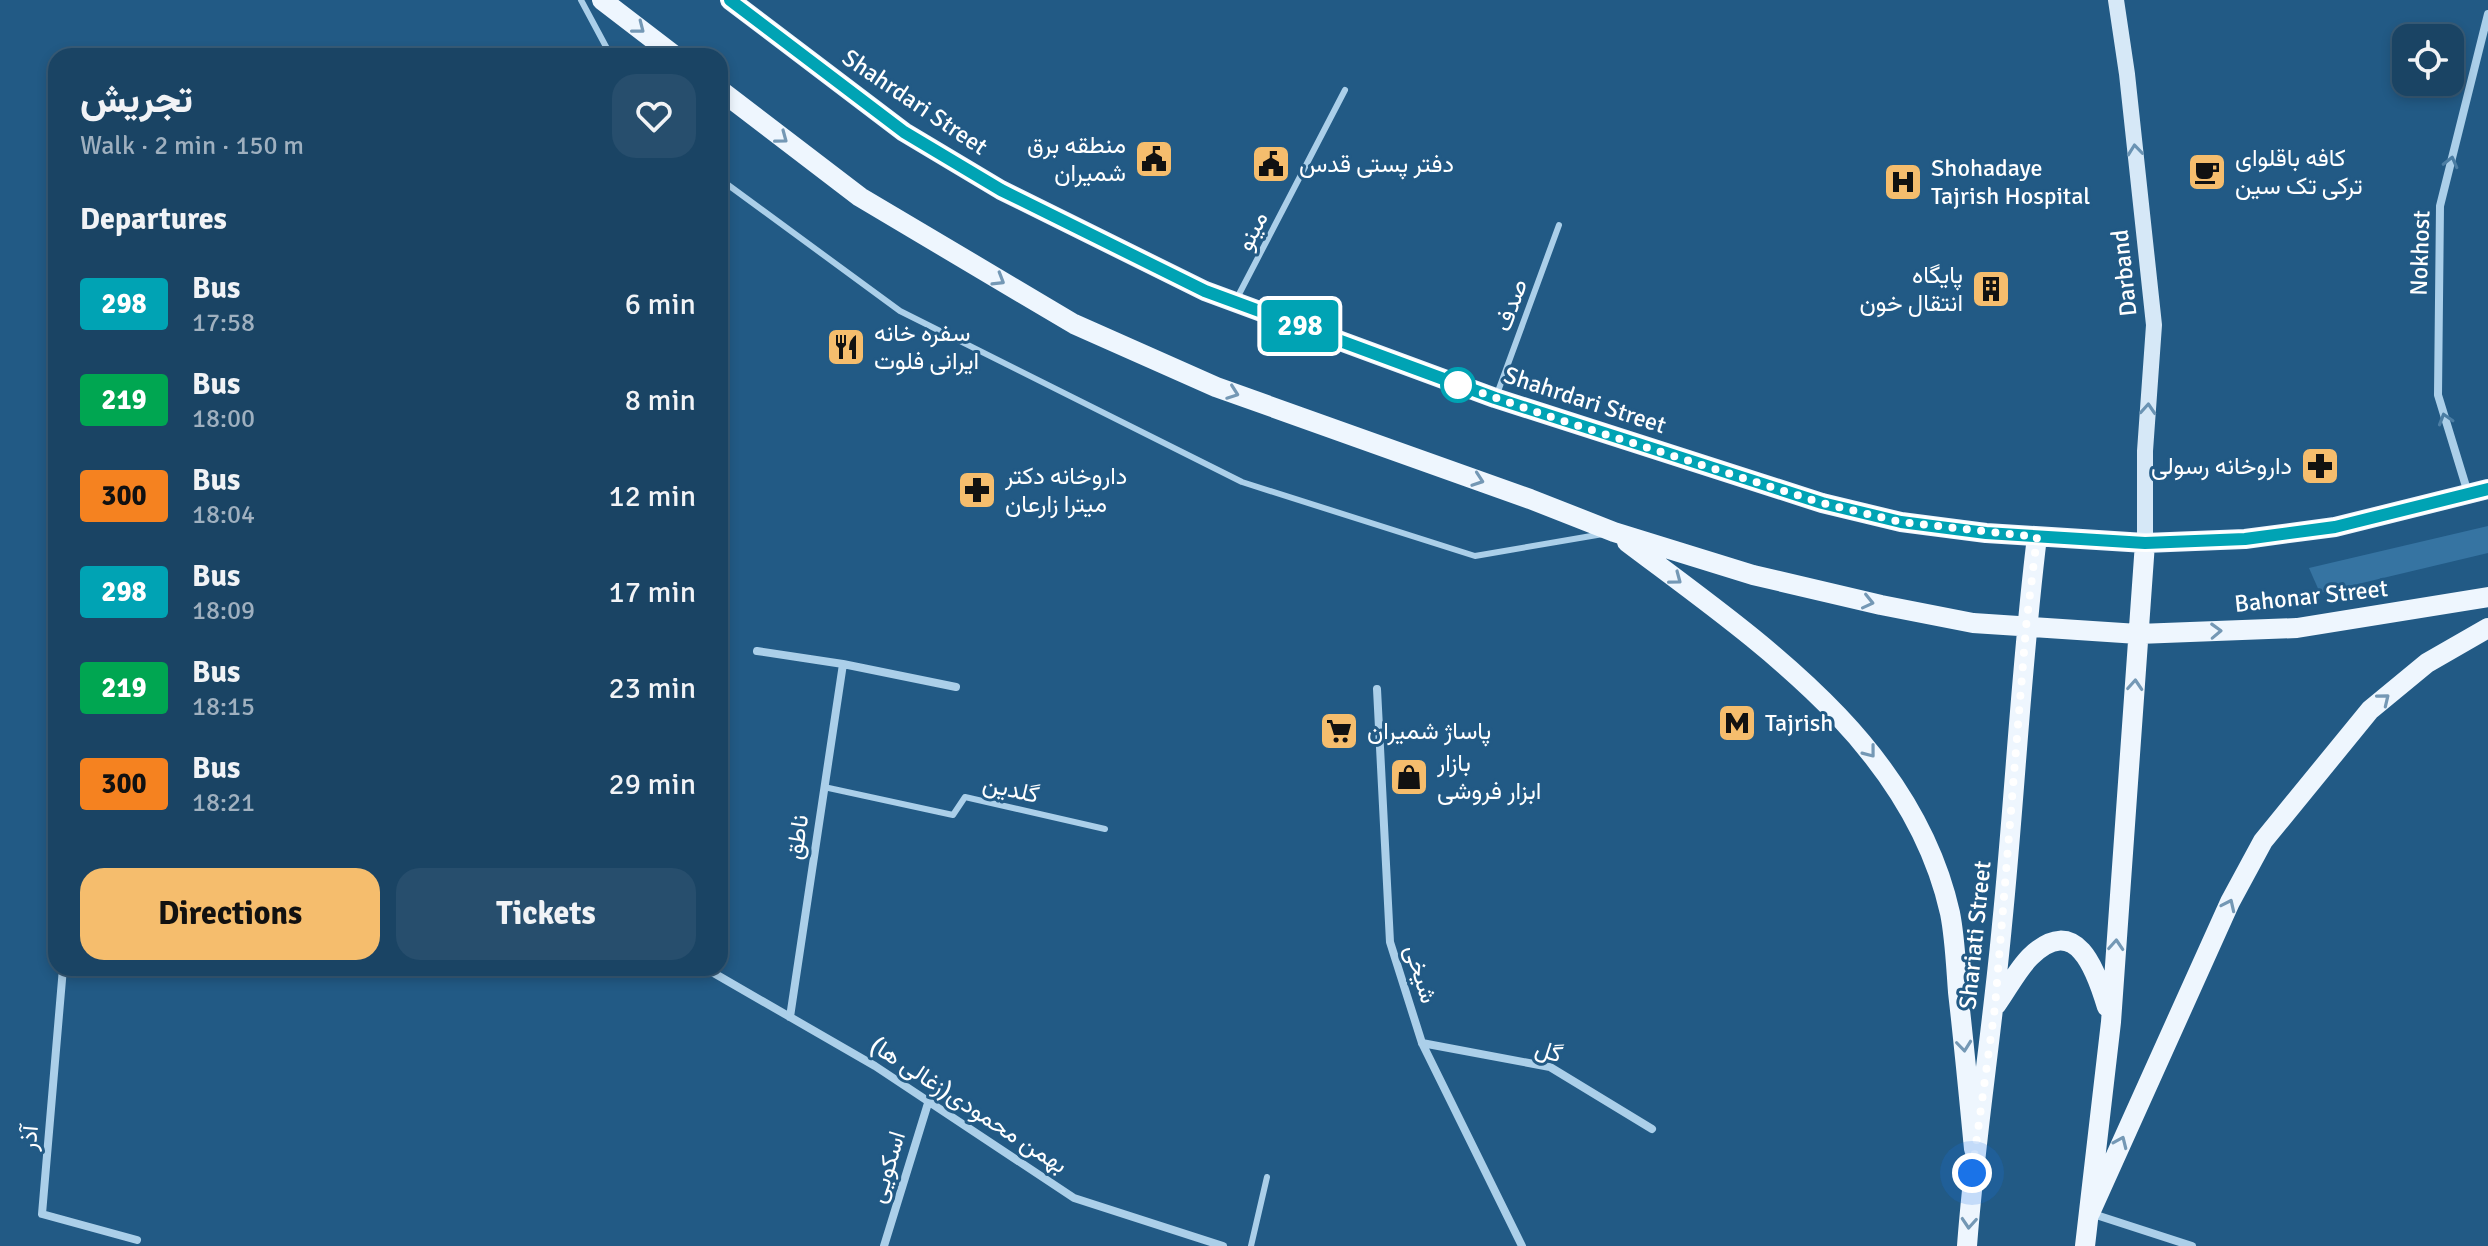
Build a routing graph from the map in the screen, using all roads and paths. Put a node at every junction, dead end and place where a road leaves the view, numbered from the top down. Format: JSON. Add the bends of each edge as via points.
{"nodes":[{"id":1,"x":581,"y":0,"type":"edge"},
{"id":2,"x":602,"y":0,"type":"edge"},
{"id":3,"x":730,"y":0,"type":"edge"},
{"id":4,"x":2116,"y":0,"type":"edge"},
{"id":5,"x":2488,"y":14,"type":"edge"},
{"id":6,"x":607,"y":48,"type":"edge"},
{"id":7,"x":665,"y":48,"type":"edge"},
{"id":8,"x":1345,"y":90,"type":"dead end"},
{"id":9,"x":728,"y":96,"type":"edge"},
{"id":10,"x":728,"y":185,"type":"edge"},
{"id":11,"x":1559,"y":225,"type":"dead end"},
{"id":12,"x":1235,"y":302,"type":"junction"},
{"id":13,"x":1495,"y":398,"type":"junction"},
{"id":14,"x":2478,"y":492,"type":"edge"},
{"id":15,"x":1614,"y":532,"type":"junction"},
{"id":16,"x":2037,"y":537,"type":"junction"},
{"id":17,"x":2145,"y":543,"type":"junction"},
{"id":18,"x":2488,"y":597,"type":"edge"},
{"id":19,"x":2026,"y":627,"type":"junction"},
{"id":20,"x":2488,"y":628,"type":"edge"},
{"id":21,"x":2138,"y":634,"type":"junction"},
{"id":22,"x":757,"y":651,"type":"dead end"},
{"id":23,"x":843,"y":664,"type":"junction"},
{"id":24,"x":956,"y":687,"type":"dead end"},
{"id":25,"x":1377,"y":689,"type":"dead end"},
{"id":26,"x":824,"y":787,"type":"junction"},
{"id":27,"x":1105,"y":829,"type":"dead end"},
{"id":28,"x":62,"y":976,"type":"edge"},
{"id":29,"x":719,"y":976,"type":"edge"},
{"id":30,"x":1995,"y":1007,"type":"junction"},
{"id":31,"x":790,"y":1017,"type":"junction"},
{"id":32,"x":2111,"y":1022,"type":"junction"},
{"id":33,"x":1422,"y":1043,"type":"junction"},
{"id":34,"x":929,"y":1100,"type":"junction"},
{"id":35,"x":1652,"y":1129,"type":"dead end"},
{"id":36,"x":1974,"y":1149,"type":"junction"},
{"id":37,"x":1267,"y":1177,"type":"dead end"},
{"id":38,"x":2090,"y":1213,"type":"junction"},
{"id":39,"x":137,"y":1240,"type":"dead end"},
{"id":40,"x":884,"y":1246,"type":"edge"},
{"id":41,"x":1223,"y":1246,"type":"edge"},
{"id":42,"x":1251,"y":1246,"type":"edge"},
{"id":43,"x":1522,"y":1246,"type":"edge"},
{"id":44,"x":1967,"y":1246,"type":"edge"},
{"id":45,"x":2085,"y":1246,"type":"edge"},
{"id":46,"x":2192,"y":1246,"type":"edge"}],
"edges":[{"from":1,"to":6,"type":"lane"},
{"from":2,"to":7,"type":"main road","one_way":true},
{"from":3,"to":12,"type":"main road","name":"Shahrdari Street","via":[[904,132],[989,183]]},
{"from":17,"to":4,"type":"main road","name":"Darband","one_way":true,"via":[[2154,325]]},
{"from":14,"to":5,"type":"street","name":"Nokhost","one_way":true,"via":[[2438,395],[2440,206]]},
{"from":8,"to":12,"type":"lane","name":"مینو"},
{"from":9,"to":15,"type":"main road","one_way":true,"via":[[860,197],[1074,324],[1216,387]]},
{"from":10,"to":15,"type":"lane","via":[[900,311],[1242,482],[1475,556]]},
{"from":11,"to":13,"type":"lane","name":"صدف"},
{"from":12,"to":13,"type":"main road","name":"Shahrdari Street"},
{"from":13,"to":16,"type":"main road","name":"Shahrdari Street","via":[[1822,503],[1901,522]]},
{"from":14,"to":17,"type":"main road","via":[[2322,529]]},
{"from":15,"to":19,"type":"main road","one_way":true,"via":[[1792,584],[1973,623]]},
{"from":15,"to":36,"type":"main road","one_way":true,"via":[[1781,663],[1848,723],[1902,792],[1928,846],[1950,914]]},
{"from":16,"to":17,"type":"main road","name":"Shahrdari Street"},
{"from":16,"to":19,"type":"main road","name":"Shariati Street"},
{"from":17,"to":21,"type":"main road"},
{"from":21,"to":18,"type":"main road","name":"Bahonar Street","one_way":true,"via":[[2297,628]]},
{"from":19,"to":21,"type":"main road","name":"Bahonar Street"},
{"from":19,"to":30,"type":"main road","name":"Shariati Street"},
{"from":38,"to":20,"type":"main road","one_way":true,"via":[[2230,902],[2263,841],[2370,710],[2427,663]]},
{"from":32,"to":21,"type":"main road","one_way":true},
{"from":22,"to":23,"type":"street"},
{"from":23,"to":24,"type":"street"},
{"from":23,"to":26,"type":"street","name":"ناطق"},
{"from":25,"to":33,"type":"street","name":"شیخی","via":[[1390,942]]},
{"from":26,"to":27,"type":"lane","name":"گلدین","via":[[953,815],[965,797]]},
{"from":26,"to":31,"type":"street","name":"ناطق"},
{"from":28,"to":39,"type":"street","name":"آذر","via":[[42,1214]]},
{"from":29,"to":31,"type":"street","name":"بهمن محمودی(زغالی ها)"},
{"from":30,"to":32,"type":"main road","via":[[2029,958],[2047,945],[2065,942],[2084,950]]},
{"from":30,"to":36,"type":"main road","name":"Shariati Street"},
{"from":31,"to":34,"type":"street","name":"بهمن محمودی(زغالی ها)"},
{"from":32,"to":38,"type":"main road"},
{"from":33,"to":35,"type":"street","name":"گل","via":[[1550,1067]]},
{"from":33,"to":43,"type":"street","name":"شیخی"},
{"from":34,"to":40,"type":"street","name":"اسکویی"},
{"from":34,"to":41,"type":"street","name":"بهمن محمودی(زغالی ها)","via":[[1074,1198]]},
{"from":36,"to":44,"type":"main road","name":"Shariati Street","one_way":true},
{"from":37,"to":42,"type":"lane"},
{"from":38,"to":45,"type":"main road"},
{"from":38,"to":46,"type":"street"}]}
